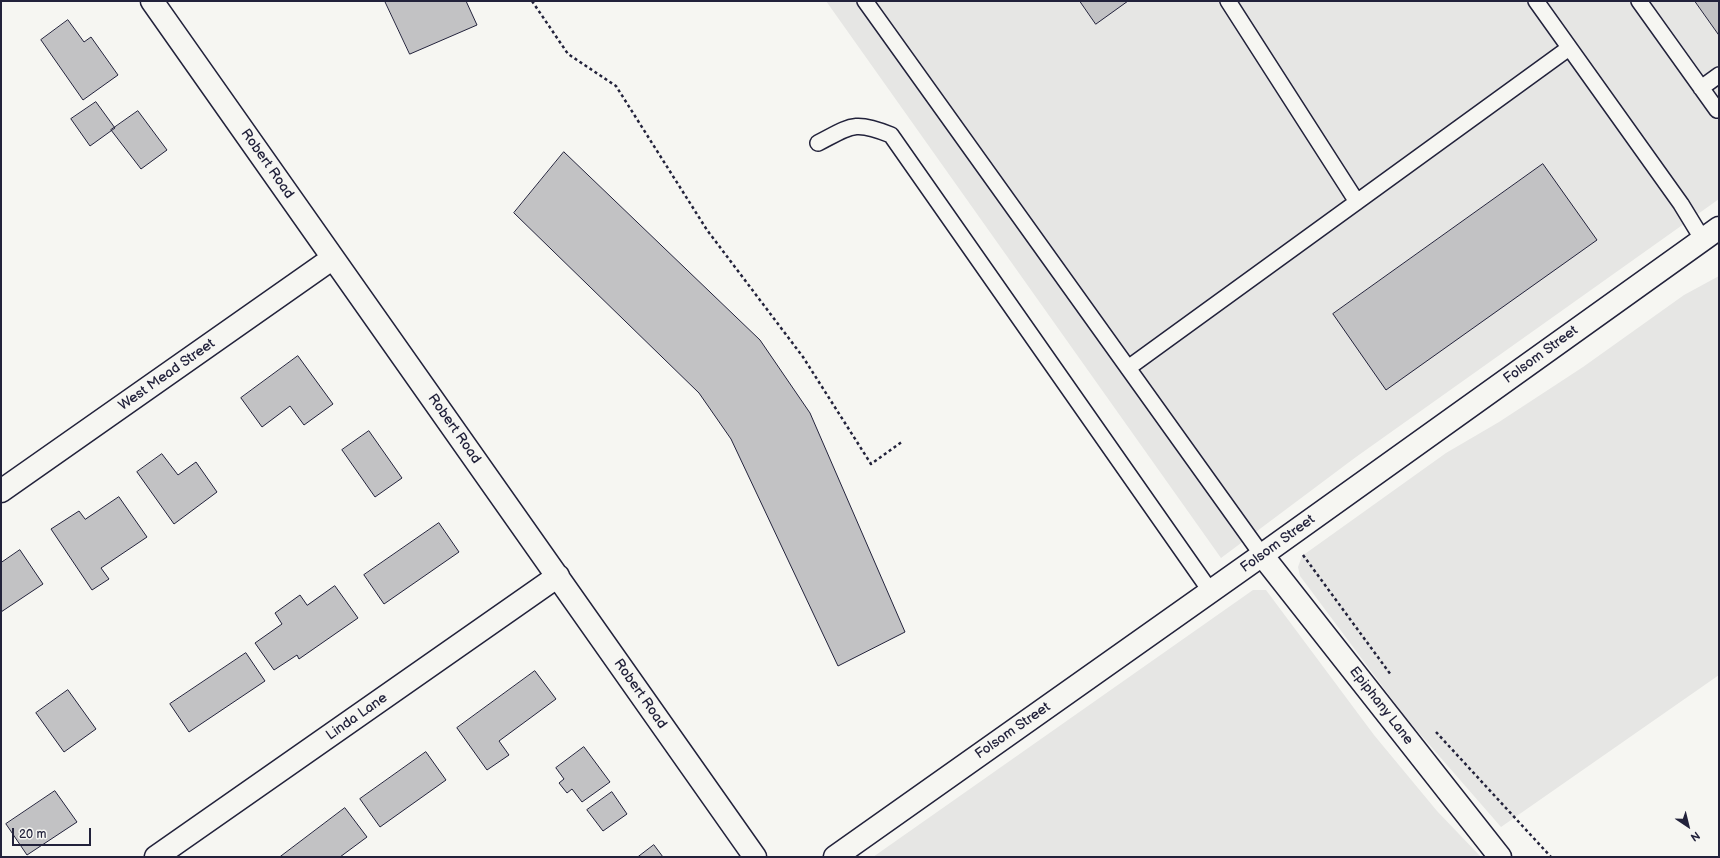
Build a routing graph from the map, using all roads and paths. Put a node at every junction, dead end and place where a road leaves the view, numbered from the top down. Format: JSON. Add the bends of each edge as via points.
{"nodes":[{"id":1,"x":152,"y":1,"type":"edge"},
{"id":2,"x":532,"y":1,"type":"edge"},
{"id":3,"x":865,"y":1,"type":"edge"},
{"id":4,"x":1228,"y":1,"type":"edge"},
{"id":5,"x":1536,"y":1,"type":"edge"},
{"id":6,"x":1639,"y":1,"type":"edge"},
{"id":7,"x":1569,"y":48,"type":"junction"},
{"id":8,"x":1719,"y":75,"type":"edge"},
{"id":9,"x":1701,"y":88,"type":"junction"},
{"id":10,"x":1719,"y":108,"type":"edge"},
{"id":11,"x":818,"y":143,"type":"dead end"},
{"id":12,"x":1357,"y":202,"type":"junction"},
{"id":13,"x":1711,"y":234,"type":"edge"},
{"id":14,"x":333,"y":258,"type":"junction"},
{"id":15,"x":1128,"y":368,"type":"junction"},
{"id":16,"x":902,"y":442,"type":"dead end"},
{"id":17,"x":1,"y":491,"type":"edge"},
{"id":18,"x":1290,"y":536,"type":"junction"},
{"id":19,"x":1262,"y":555,"type":"junction"},
{"id":20,"x":558,"y":576,"type":"junction"},
{"id":21,"x":1211,"y":592,"type":"junction"},
{"id":22,"x":1394,"y":680,"type":"dead end"},
{"id":23,"x":1432,"y":728,"type":"dead end"},
{"id":24,"x":156,"y":857,"type":"edge"},
{"id":25,"x":755,"y":857,"type":"edge"},
{"id":26,"x":835,"y":857,"type":"edge"},
{"id":27,"x":1500,"y":857,"type":"edge"},
{"id":28,"x":1551,"y":857,"type":"edge"}],
"edges":[{"from":1,"to":14,"type":"street","name":"Robert Road"},
{"from":2,"to":16,"type":"path","via":[[568,54],[616,86],[707,230],[803,357],[871,464]]},
{"from":3,"to":15,"type":"lane"},
{"from":4,"to":12,"type":"lane"},
{"from":5,"to":7,"type":"lane"},
{"from":6,"to":9,"type":"lane"},
{"from":7,"to":12,"type":"lane"},
{"from":7,"to":13,"type":"lane","via":[[1680,204]]},
{"from":8,"to":9,"type":"lane"},
{"from":9,"to":10,"type":"lane","via":[[1717,110]]},
{"from":11,"to":21,"type":"lane","via":[[851,126],[866,126],[891,135]]},
{"from":12,"to":15,"type":"lane"},
{"from":13,"to":18,"type":"street","name":"Folsom Street"},
{"from":14,"to":17,"type":"street","name":"West Mead Street"},
{"from":14,"to":20,"type":"street","name":"Robert Road"},
{"from":15,"to":19,"type":"lane"},
{"from":18,"to":19,"type":"street","name":"Folsom Street"},
{"from":18,"to":22,"type":"path"},
{"from":19,"to":21,"type":"street","name":"Folsom Street"},
{"from":19,"to":27,"type":"street","name":"Epiphany Lane"},
{"from":20,"to":24,"type":"street","name":"Linda Lane"},
{"from":20,"to":25,"type":"street","name":"Robert Road"},
{"from":21,"to":26,"type":"street","name":"Folsom Street"},
{"from":23,"to":28,"type":"path"}]}
